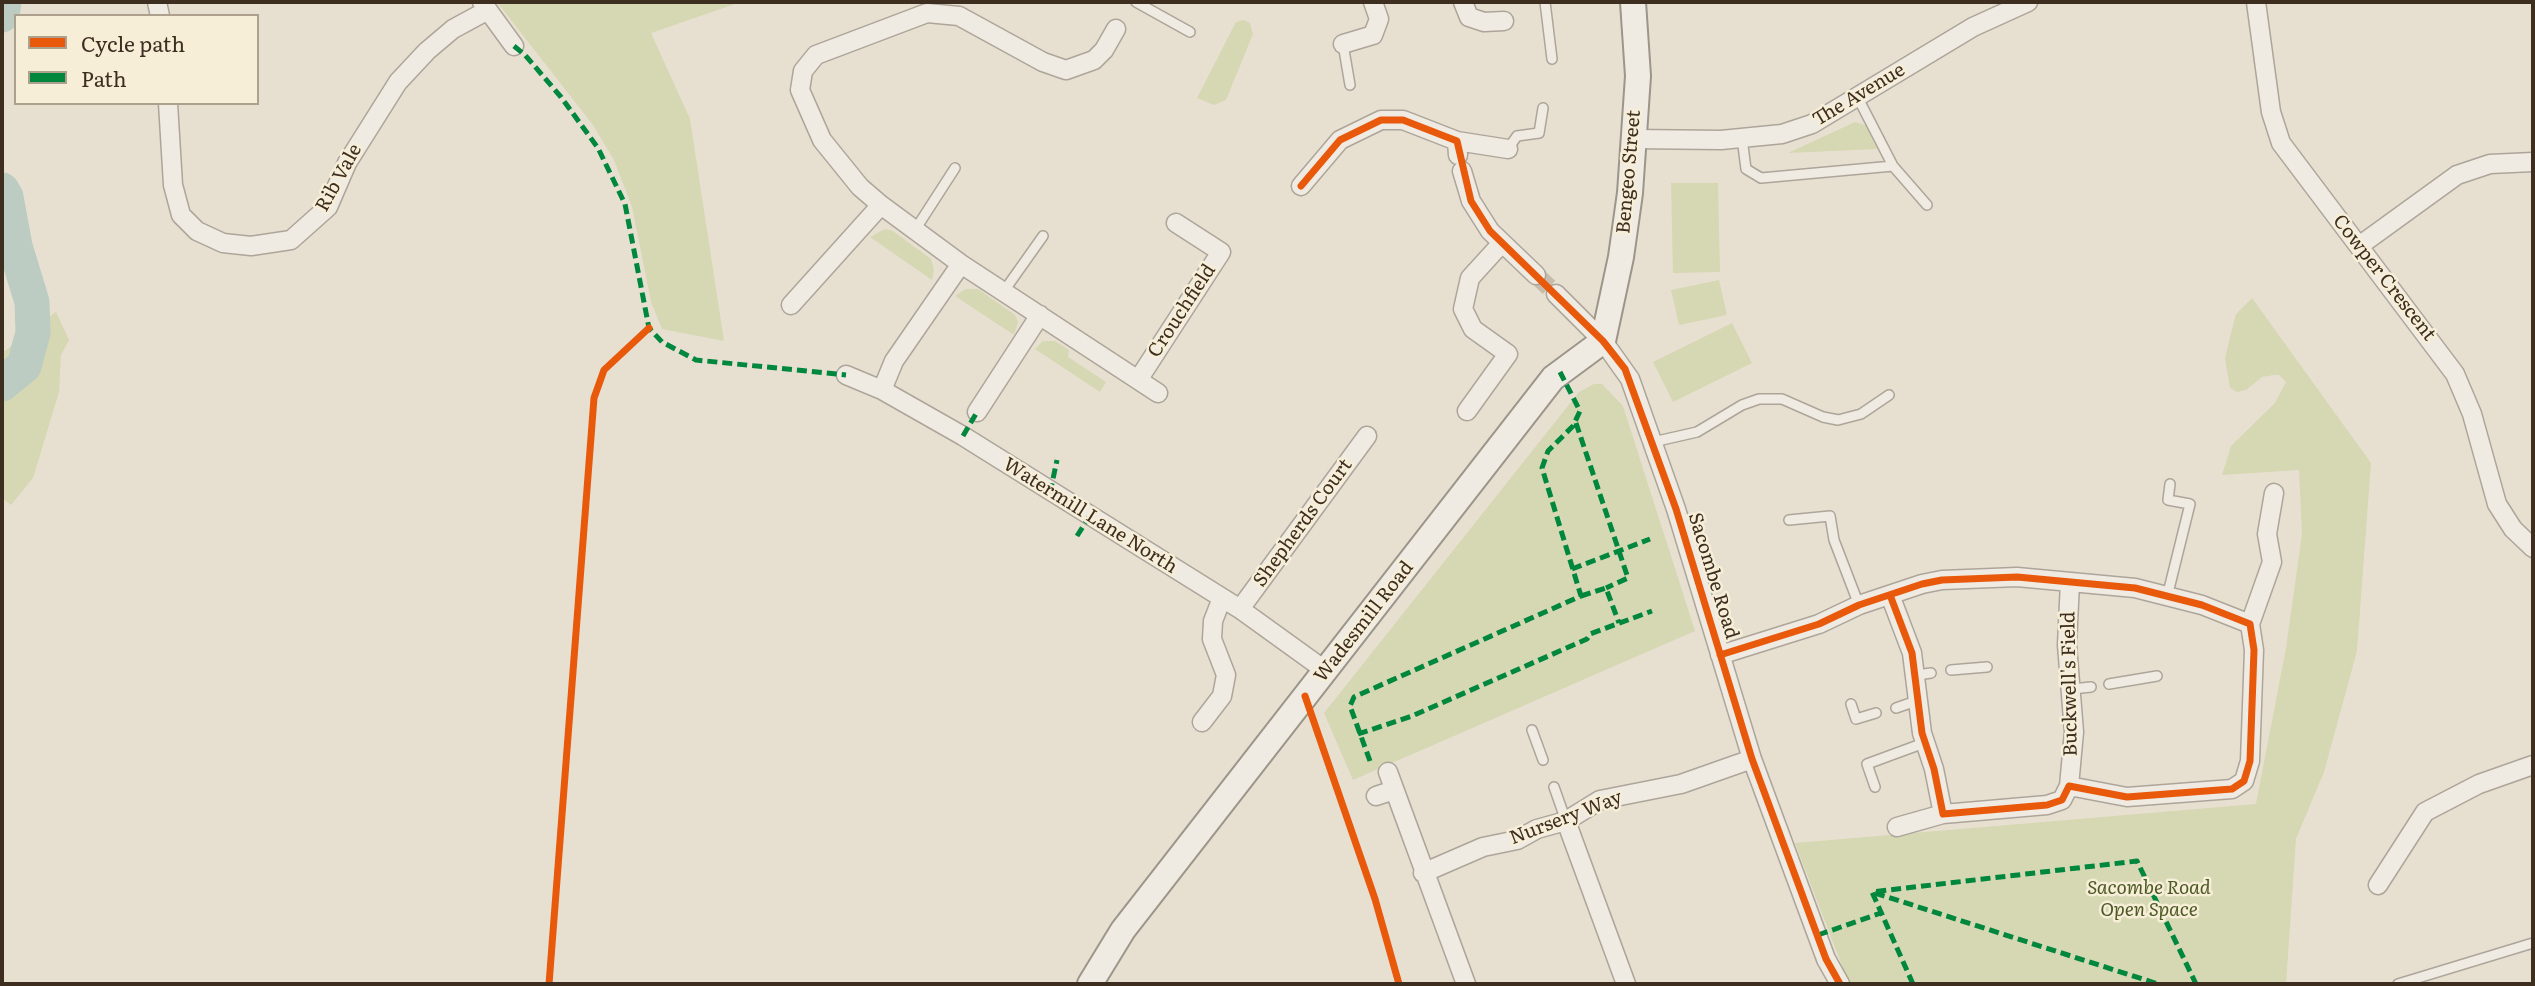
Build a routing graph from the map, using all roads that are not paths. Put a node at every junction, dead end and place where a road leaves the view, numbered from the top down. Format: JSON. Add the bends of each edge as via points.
{"nodes":[{"id":1,"x":1136,"y":2,"type":"edge"},
{"id":2,"x":1374,"y":2,"type":"edge"},
{"id":3,"x":1462,"y":2,"type":"edge"},
{"id":4,"x":1545,"y":2,"type":"edge"},
{"id":5,"x":1633,"y":2,"type":"edge"},
{"id":6,"x":2028,"y":2,"type":"edge"},
{"id":7,"x":2256,"y":2,"type":"edge"},
{"id":8,"x":485,"y":6,"type":"edge"},
{"id":9,"x":1504,"y":21,"type":"dead end"},
{"id":10,"x":1116,"y":29,"type":"dead end"},
{"id":11,"x":1190,"y":32,"type":"dead end"},
{"id":12,"x":1343,"y":44,"type":"joint"},
{"id":13,"x":514,"y":46,"type":"dead end"},
{"id":14,"x":1552,"y":59,"type":"dead end"},
{"id":15,"x":1350,"y":85,"type":"dead end"},
{"id":16,"x":1858,"y":98,"type":"junction"},
{"id":17,"x":168,"y":105,"type":"edge"},
{"id":18,"x":1543,"y":108,"type":"dead end"},
{"id":19,"x":1742,"y":138,"type":"junction"},
{"id":20,"x":1633,"y":139,"type":"junction"},
{"id":21,"x":1508,"y":149,"type":"joint"},
{"id":22,"x":1459,"y":156,"type":"junction"},
{"id":23,"x":2533,"y":163,"type":"edge"},
{"id":24,"x":1893,"y":166,"type":"junction"},
{"id":25,"x":955,"y":167,"type":"dead end"},
{"id":26,"x":1301,"y":186,"type":"dead end"},
{"id":27,"x":881,"y":205,"type":"junction"},
{"id":28,"x":1927,"y":205,"type":"dead end"},
{"id":29,"x":1176,"y":223,"type":"dead end"},
{"id":30,"x":915,"y":230,"type":"junction"},
{"id":31,"x":1043,"y":236,"type":"dead end"},
{"id":32,"x":1501,"y":244,"type":"junction"},
{"id":33,"x":2359,"y":246,"type":"junction"},
{"id":34,"x":961,"y":264,"type":"junction"},
{"id":35,"x":1536,"y":275,"type":"tunnel mouth"},
{"id":36,"x":1004,"y":291,"type":"junction"},
{"id":37,"x":1556,"y":294,"type":"tunnel mouth"},
{"id":38,"x":791,"y":305,"type":"dead end"},
{"id":39,"x":1040,"y":315,"type":"junction"},
{"id":40,"x":1603,"y":341,"type":"junction"},
{"id":41,"x":846,"y":375,"type":"dead end"},
{"id":42,"x":1138,"y":380,"type":"junction"},
{"id":43,"x":882,"y":390,"type":"junction"},
{"id":44,"x":1158,"y":393,"type":"dead end"},
{"id":45,"x":1889,"y":395,"type":"dead end"},
{"id":46,"x":1466,"y":411,"type":"dead end"},
{"id":47,"x":977,"y":412,"type":"dead end"},
{"id":48,"x":1367,"y":436,"type":"dead end"},
{"id":49,"x":1653,"y":442,"type":"junction"},
{"id":50,"x":2170,"y":484,"type":"dead end"},
{"id":51,"x":2274,"y":494,"type":"dead end"},
{"id":52,"x":1789,"y":520,"type":"dead end"},
{"id":53,"x":2533,"y":548,"type":"edge"},
{"id":54,"x":2070,"y":582,"type":"junction"},
{"id":55,"x":1890,"y":595,"type":"junction"},
{"id":56,"x":2167,"y":597,"type":"junction"},
{"id":57,"x":1222,"y":598,"type":"junction"},
{"id":58,"x":1859,"y":605,"type":"junction"},
{"id":59,"x":1240,"y":609,"type":"junction"},
{"id":60,"x":2250,"y":624,"type":"junction"},
{"id":61,"x":1720,"y":655,"type":"junction"},
{"id":62,"x":1987,"y":667,"type":"dead end"},
{"id":63,"x":1951,"y":670,"type":"dead end"},
{"id":64,"x":1326,"y":671,"type":"junction"},
{"id":65,"x":2157,"y":676,"type":"dead end"},
{"id":66,"x":2109,"y":684,"type":"dead end"},
{"id":67,"x":2091,"y":687,"type":"dead end"},
{"id":68,"x":2072,"y":690,"type":"junction"},
{"id":69,"x":1920,"y":699,"type":"junction"},
{"id":70,"x":1851,"y":704,"type":"dead end"},
{"id":71,"x":1896,"y":708,"type":"dead end"},
{"id":72,"x":1875,"y":713,"type":"dead end"},
{"id":73,"x":1202,"y":722,"type":"dead end"},
{"id":74,"x":1532,"y":730,"type":"dead end"},
{"id":75,"x":1924,"y":743,"type":"junction"},
{"id":76,"x":1752,"y":759,"type":"junction"},
{"id":77,"x":1543,"y":760,"type":"dead end"},
{"id":78,"x":2533,"y":765,"type":"edge"},
{"id":79,"x":1388,"y":772,"type":"dead end"},
{"id":80,"x":2069,"y":786,"type":"junction"},
{"id":81,"x":1554,"y":787,"type":"dead end"},
{"id":82,"x":1875,"y":787,"type":"dead end"},
{"id":83,"x":1394,"y":790,"type":"junction"},
{"id":84,"x":1376,"y":796,"type":"dead end"},
{"id":85,"x":1943,"y":814,"type":"junction"},
{"id":86,"x":1566,"y":821,"type":"junction"},
{"id":87,"x":1897,"y":827,"type":"dead end"},
{"id":88,"x":1423,"y":873,"type":"junction"},
{"id":89,"x":2378,"y":885,"type":"dead end"},
{"id":90,"x":2533,"y":943,"type":"edge"},
{"id":91,"x":1090,"y":984,"type":"edge"},
{"id":92,"x":1466,"y":984,"type":"edge"},
{"id":93,"x":1626,"y":984,"type":"edge"},
{"id":94,"x":1840,"y":984,"type":"edge"},
{"id":95,"x":2398,"y":984,"type":"edge"}],
"edges":[{"from":1,"to":11,"type":"lane"},
{"from":2,"to":12,"type":"street","via":[[1379,19],[1373,35]]},
{"from":3,"to":9,"type":"street","via":[[1469,17]]},
{"from":4,"to":14,"type":"lane"},
{"from":5,"to":20,"type":"main road","name":"Bengeo Street","via":[[1638,76]]},
{"from":6,"to":16,"type":"street","name":"The Avenue","via":[[1973,27]]},
{"from":7,"to":33,"type":"street","name":"Cowper Crescent","via":[[2274,128],[2292,159]]},
{"from":8,"to":13,"type":"street"},
{"from":8,"to":17,"type":"street","name":"Rib Vale","via":[[427,51],[398,82],[346,163],[328,206],[291,240],[251,246],[223,243],[197,231],[181,215],[173,185]]},
{"from":10,"to":27,"type":"street","via":[[1094,60],[1066,70],[959,16],[927,13],[816,55],[803,71],[800,90],[822,140]]},
{"from":12,"to":15,"type":"lane"},
{"from":16,"to":19,"type":"street","name":"The Avenue","via":[[1798,129]]},
{"from":16,"to":24,"type":"lane"},
{"from":18,"to":21,"type":"lane","via":[[1539,133],[1517,136]]},
{"from":19,"to":20,"type":"street","name":"The Avenue"},
{"from":19,"to":24,"type":"lane","via":[[1746,169],[1761,178]]},
{"from":20,"to":40,"type":"main road","name":"Bengeo Street","via":[[1623,244]]},
{"from":21,"to":22,"type":"street"},
{"from":22,"to":26,"type":"street","via":[[1403,120],[1381,120],[1340,140]]},
{"from":22,"to":32,"type":"street","via":[[1471,201]]},
{"from":23,"to":33,"type":"street","via":[[2490,163],[2457,175]]},
{"from":24,"to":28,"type":"lane"},
{"from":25,"to":30,"type":"lane"},
{"from":27,"to":30,"type":"street"},
{"from":27,"to":38,"type":"street"},
{"from":29,"to":42,"type":"street","name":"Crouchfield","via":[[1221,252]]},
{"from":30,"to":34,"type":"street"},
{"from":31,"to":36,"type":"lane"},
{"from":32,"to":35,"type":"street"},
{"from":32,"to":46,"type":"street","via":[[1470,278],[1463,309],[1474,329],[1508,354]]},
{"from":33,"to":53,"type":"street","name":"Cowper Crescent","via":[[2455,374],[2472,414],[2497,503],[2512,530]]},
{"from":34,"to":36,"type":"street"},
{"from":34,"to":43,"type":"street","via":[[894,361]]},
{"from":36,"to":39,"type":"street"},
{"from":37,"to":40,"type":"street","name":"Sacombe Road"},
{"from":39,"to":42,"type":"street"},
{"from":39,"to":47,"type":"street"},
{"from":40,"to":49,"type":"street","name":"Sacombe Road","via":[[1630,379]]},
{"from":40,"to":64,"type":"main road","name":"Wadesmill Road","via":[[1553,378]]},
{"from":41,"to":43,"type":"street","name":"Watermill Lane North"},
{"from":42,"to":44,"type":"street"},
{"from":43,"to":57,"type":"street","name":"Watermill Lane North"},
{"from":45,"to":49,"type":"lane","via":[[1861,414],[1838,420],[1782,399],[1759,398],[1696,432]]},
{"from":48,"to":59,"type":"street","name":"Shepherds Court"},
{"from":49,"to":61,"type":"street","name":"Sacombe Road"},
{"from":50,"to":56,"type":"lane","via":[[2168,500],[2190,504]]},
{"from":51,"to":60,"type":"street","via":[[2267,534],[2272,562]]},
{"from":52,"to":58,"type":"lane","via":[[1830,516],[1834,540]]},
{"from":54,"to":55,"type":"street","name":"Buckwell's Field","via":[[1966,578],[1922,584]]},
{"from":54,"to":56,"type":"street","name":"Buckwell's Field","via":[[2135,588]]},
{"from":54,"to":68,"type":"street","name":"Buckwell's Field","via":[[2067,645]]},
{"from":55,"to":58,"type":"street","name":"Buckwell's Field"},
{"from":55,"to":69,"type":"street","via":[[1924,674]]},
{"from":56,"to":60,"type":"street","name":"Buckwell's Field"},
{"from":57,"to":59,"type":"street","name":"Watermill Lane North"},
{"from":57,"to":73,"type":"street","via":[[1212,639],[1226,675],[1222,696]]},
{"from":58,"to":61,"type":"street","name":"Buckwell's Field","via":[[1819,624]]},
{"from":59,"to":64,"type":"street","name":"Watermill Lane North"},
{"from":60,"to":80,"type":"street","via":[[2255,649],[2250,761],[2241,786],[2127,797]]},
{"from":61,"to":76,"type":"street","name":"Sacombe Road"},
{"from":62,"to":63,"type":"lane"},
{"from":64,"to":91,"type":"main road","name":"Wadesmill Road","via":[[1123,930]]},
{"from":65,"to":66,"type":"lane"},
{"from":67,"to":68,"type":"lane"},
{"from":68,"to":80,"type":"street","name":"Buckwell's Field"},
{"from":69,"to":71,"type":"lane"},
{"from":69,"to":75,"type":"street"},
{"from":70,"to":72,"type":"lane","via":[[1856,719]]},
{"from":74,"to":77,"type":"lane"},
{"from":75,"to":82,"type":"lane","via":[[1867,764]]},
{"from":75,"to":85,"type":"street"},
{"from":76,"to":86,"type":"street","name":"Nursery Way","via":[[1681,784],[1600,800]]},
{"from":76,"to":94,"type":"street","name":"Sacombe Road","via":[[1826,958]]},
{"from":78,"to":89,"type":"street","via":[[2479,784],[2425,812]]},
{"from":79,"to":83,"type":"street"},
{"from":80,"to":85,"type":"street","via":[[2062,800],[2048,805]]},
{"from":81,"to":86,"type":"lane"},
{"from":83,"to":84,"type":"street"},
{"from":83,"to":88,"type":"street"},
{"from":85,"to":87,"type":"street"},
{"from":86,"to":88,"type":"street","name":"Nursery Way","via":[[1483,847]]},
{"from":86,"to":93,"type":"street"},
{"from":88,"to":92,"type":"street"},
{"from":90,"to":95,"type":"lane"}]}
